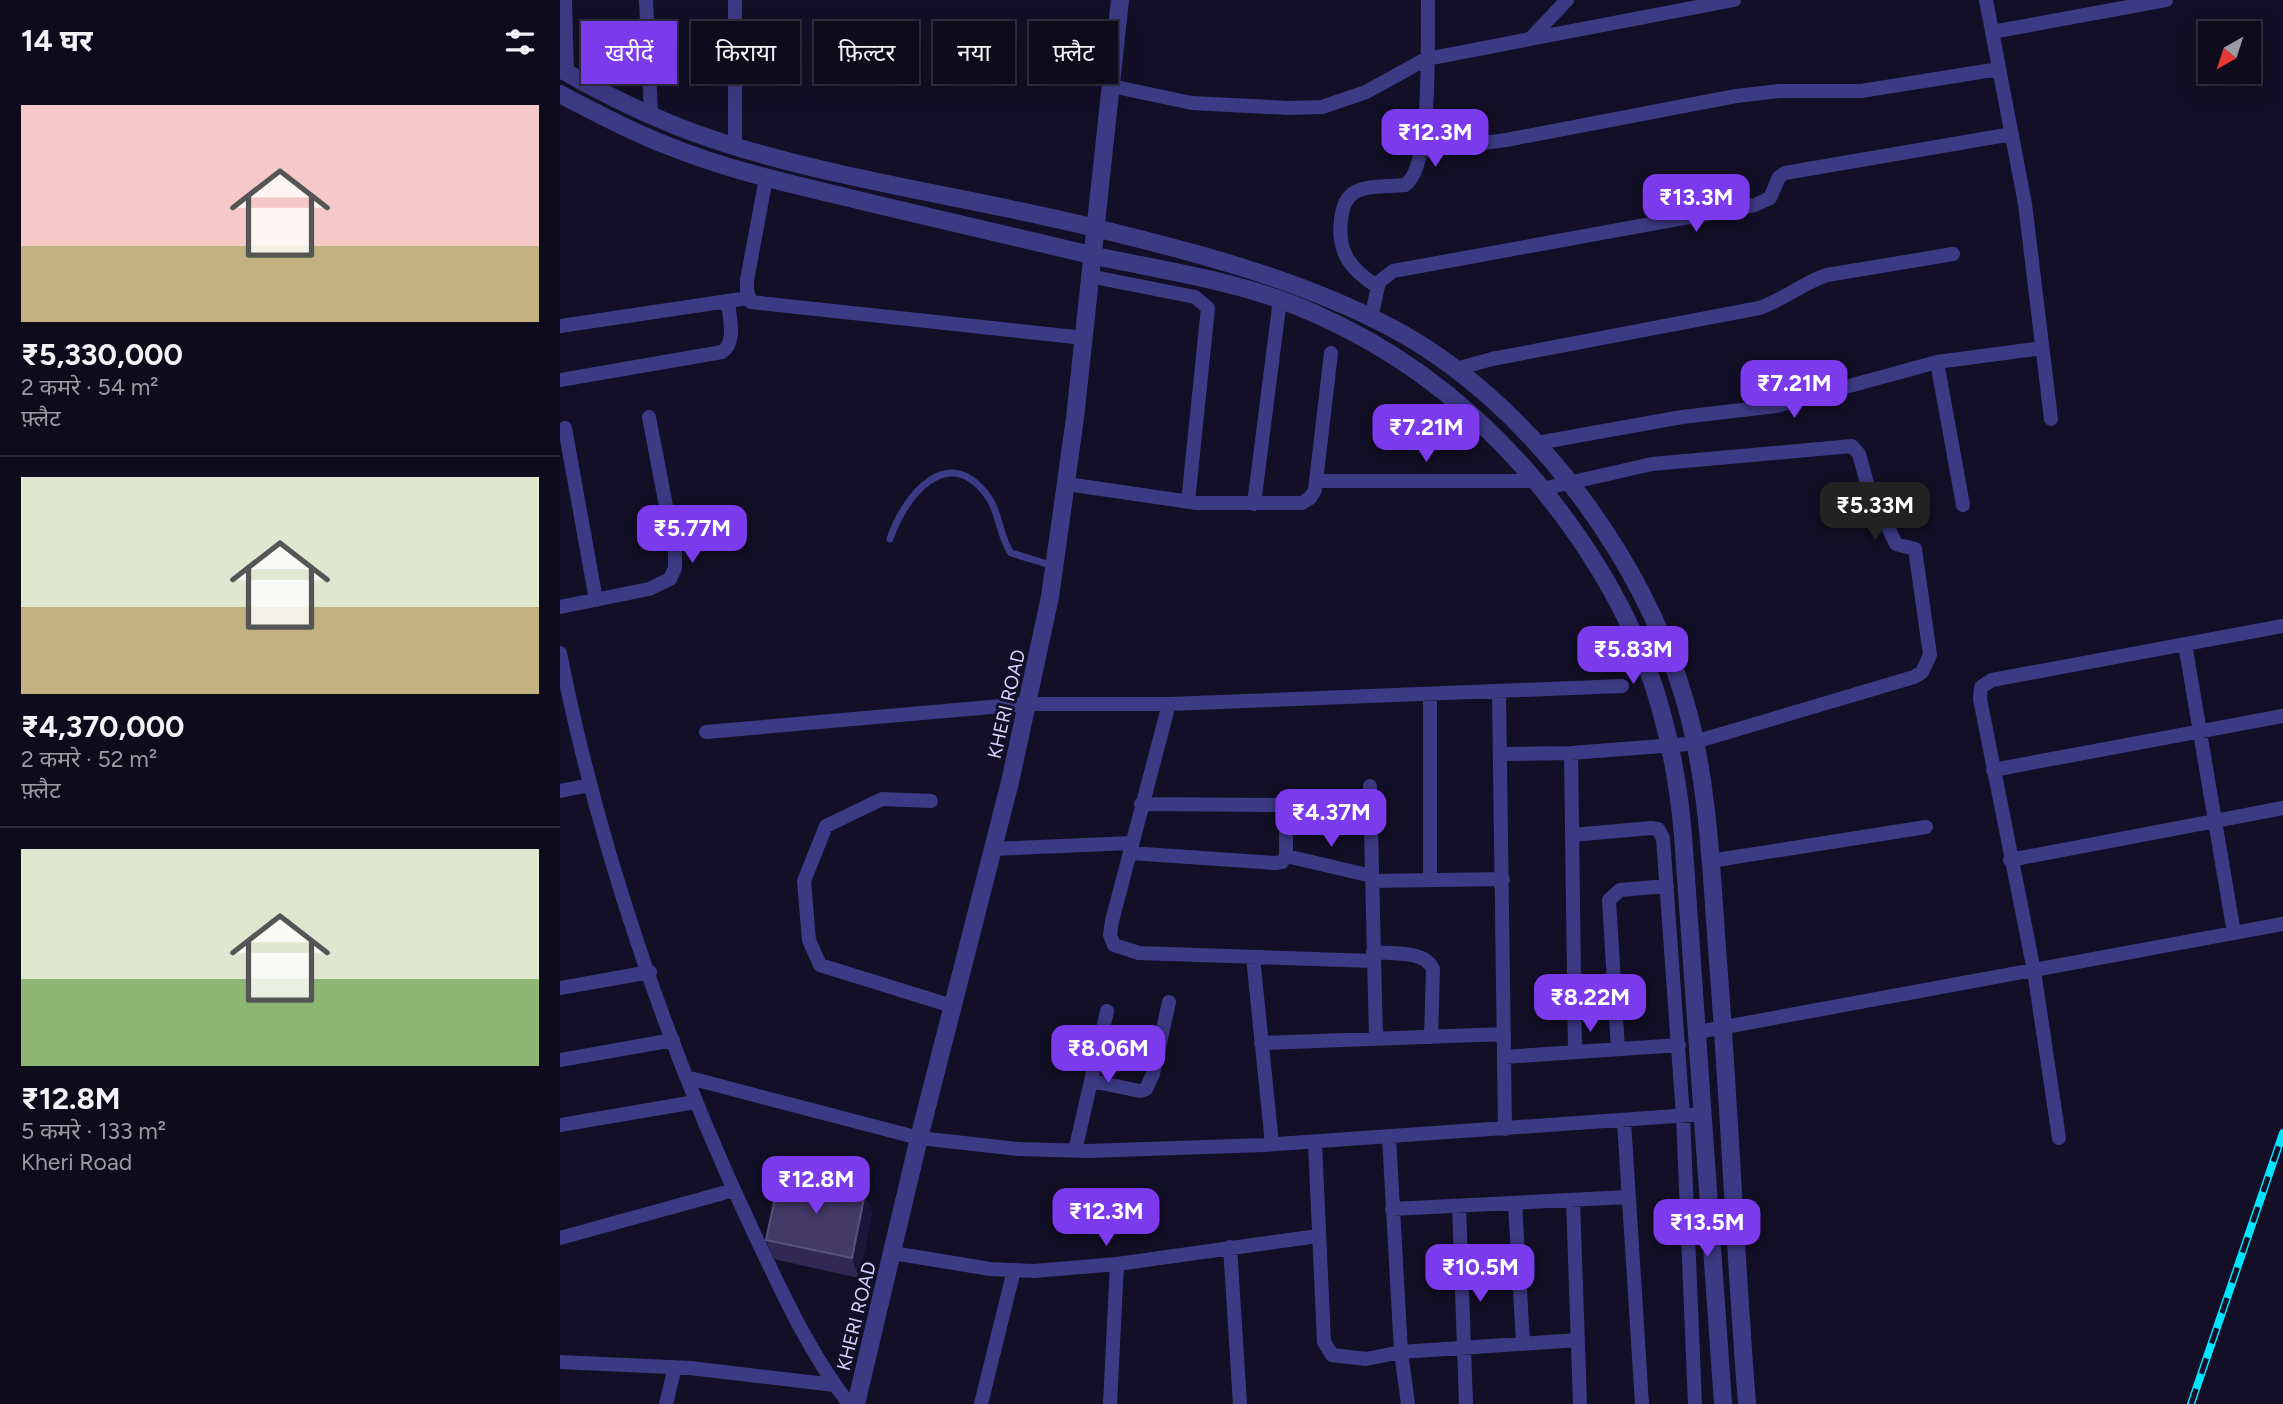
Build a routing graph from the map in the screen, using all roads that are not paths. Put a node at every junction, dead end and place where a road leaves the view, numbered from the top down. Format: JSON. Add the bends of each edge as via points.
{"nodes":[{"id":1,"x":565,"y":0,"type":"edge"},
{"id":2,"x":646,"y":0,"type":"edge"},
{"id":3,"x":735,"y":0,"type":"edge"},
{"id":4,"x":1120,"y":0,"type":"edge"},
{"id":5,"x":1428,"y":0,"type":"edge"},
{"id":6,"x":1567,"y":0,"type":"edge"},
{"id":7,"x":1734,"y":0,"type":"edge"},
{"id":8,"x":1986,"y":0,"type":"edge"},
{"id":9,"x":2166,"y":0,"type":"edge"},
{"id":10,"x":1992,"y":32,"type":"junction"},
{"id":11,"x":1532,"y":37,"type":"junction"},
{"id":12,"x":1426,"y":59,"type":"junction"},
{"id":13,"x":1999,"y":69,"type":"junction"},
{"id":14,"x":564,"y":71,"type":"edge"},
{"id":15,"x":1111,"y":86,"type":"junction"},
{"id":16,"x":560,"y":94,"type":"edge"},
{"id":17,"x":651,"y":115,"type":"junction"},
{"id":18,"x":2012,"y":134,"type":"junction"},
{"id":19,"x":735,"y":147,"type":"junction"},
{"id":20,"x":1422,"y":151,"type":"junction"},
{"id":21,"x":765,"y":178,"type":"junction"},
{"id":22,"x":1093,"y":241,"type":"junction"},
{"id":23,"x":1953,"y":254,"type":"dead end"},
{"id":24,"x":1089,"y":276,"type":"junction"},
{"id":25,"x":1378,"y":287,"type":"junction"},
{"id":26,"x":748,"y":298,"type":"junction"},
{"id":27,"x":1280,"y":299,"type":"junction"},
{"id":28,"x":728,"y":301,"type":"junction"},
{"id":29,"x":1371,"y":318,"type":"junction"},
{"id":30,"x":560,"y":326,"type":"edge"},
{"id":31,"x":1084,"y":338,"type":"junction"},
{"id":32,"x":2042,"y":348,"type":"junction"},
{"id":33,"x":1331,"y":353,"type":"dead end"},
{"id":34,"x":1937,"y":362,"type":"junction"},
{"id":35,"x":1456,"y":369,"type":"junction"},
{"id":36,"x":560,"y":380,"type":"edge"},
{"id":37,"x":649,"y":417,"type":"dead end"},
{"id":38,"x":2051,"y":419,"type":"dead end"},
{"id":39,"x":565,"y":428,"type":"dead end"},
{"id":40,"x":1537,"y":443,"type":"junction"},
{"id":41,"x":1316,"y":481,"type":"junction"},
{"id":42,"x":1067,"y":484,"type":"junction"},
{"id":43,"x":1551,"y":485,"type":"junction"},
{"id":44,"x":1188,"y":502,"type":"junction"},
{"id":45,"x":1254,"y":504,"type":"junction"},
{"id":46,"x":1963,"y":505,"type":"dead end"},
{"id":47,"x":890,"y":539,"type":"dead end"},
{"id":48,"x":1055,"y":566,"type":"junction"},
{"id":49,"x":596,"y":600,"type":"junction"},
{"id":50,"x":560,"y":607,"type":"edge"},
{"id":51,"x":2283,"y":626,"type":"edge"},
{"id":52,"x":2185,"y":644,"type":"junction"},
{"id":53,"x":560,"y":653,"type":"edge"},
{"id":54,"x":1622,"y":686,"type":"dead end"},
{"id":55,"x":1499,"y":692,"type":"junction"},
{"id":56,"x":1430,"y":694,"type":"junction"},
{"id":57,"x":565,"y":704,"type":"edge"},
{"id":58,"x":1025,"y":704,"type":"junction"},
{"id":59,"x":1169,"y":704,"type":"junction"},
{"id":60,"x":2283,"y":716,"type":"edge"},
{"id":61,"x":706,"y":732,"type":"dead end"},
{"id":62,"x":2201,"y":732,"type":"junction"},
{"id":63,"x":1683,"y":745,"type":"junction"},
{"id":64,"x":1571,"y":753,"type":"junction"},
{"id":65,"x":1500,"y":754,"type":"junction"},
{"id":66,"x":1993,"y":770,"type":"junction"},
{"id":67,"x":590,"y":785,"type":"junction"},
{"id":68,"x":1370,"y":786,"type":"dead end"},
{"id":69,"x":560,"y":791,"type":"edge"},
{"id":70,"x":931,"y":801,"type":"dead end"},
{"id":71,"x":1141,"y":804,"type":"junction"},
{"id":72,"x":2283,"y":808,"type":"edge"},
{"id":73,"x":2216,"y":821,"type":"junction"},
{"id":74,"x":1926,"y":827,"type":"dead end"},
{"id":75,"x":1572,"y":835,"type":"junction"},
{"id":76,"x":1130,"y":848,"type":"junction"},
{"id":77,"x":993,"y":849,"type":"junction"},
{"id":78,"x":1286,"y":856,"type":"junction"},
{"id":79,"x":2010,"y":860,"type":"junction"},
{"id":80,"x":1710,"y":861,"type":"junction"},
{"id":81,"x":1372,"y":878,"type":"junction"},
{"id":82,"x":1503,"y":879,"type":"junction"},
{"id":83,"x":1430,"y":880,"type":"junction"},
{"id":84,"x":1667,"y":886,"type":"junction"},
{"id":85,"x":2283,"y":924,"type":"edge"},
{"id":86,"x":2234,"y":933,"type":"junction"},
{"id":87,"x":1253,"y":957,"type":"junction"},
{"id":88,"x":1373,"y":957,"type":"junction"},
{"id":89,"x":2034,"y":971,"type":"junction"},
{"id":90,"x":650,"y":972,"type":"junction"},
{"id":91,"x":560,"y":988,"type":"edge"},
{"id":92,"x":1169,"y":1002,"type":"dead end"},
{"id":93,"x":952,"y":1006,"type":"junction"},
{"id":94,"x":1107,"y":1010,"type":"dead end"},
{"id":95,"x":1711,"y":1031,"type":"junction"},
{"id":96,"x":1504,"y":1034,"type":"junction"},
{"id":97,"x":1431,"y":1037,"type":"junction"},
{"id":98,"x":1376,"y":1039,"type":"junction"},
{"id":99,"x":673,"y":1040,"type":"junction"},
{"id":100,"x":1261,"y":1043,"type":"junction"},
{"id":101,"x":1678,"y":1045,"type":"junction"},
{"id":102,"x":1618,"y":1049,"type":"junction"},
{"id":103,"x":1575,"y":1052,"type":"junction"},
{"id":104,"x":1504,"y":1057,"type":"junction"},
{"id":105,"x":560,"y":1060,"type":"edge"},
{"id":106,"x":686,"y":1077,"type":"junction"},
{"id":107,"x":1091,"y":1081,"type":"junction"},
{"id":108,"x":695,"y":1102,"type":"junction"},
{"id":109,"x":1704,"y":1114,"type":"junction"},
{"id":110,"x":1683,"y":1116,"type":"junction"},
{"id":111,"x":1624,"y":1121,"type":"junction"},
{"id":112,"x":560,"y":1125,"type":"edge"},
{"id":113,"x":1505,"y":1129,"type":"junction"},
{"id":114,"x":1389,"y":1137,"type":"junction"},
{"id":115,"x":919,"y":1138,"type":"junction"},
{"id":116,"x":2059,"y":1138,"type":"dead end"},
{"id":117,"x":1315,"y":1142,"type":"junction"},
{"id":118,"x":1272,"y":1144,"type":"junction"},
{"id":119,"x":1075,"y":1151,"type":"junction"},
{"id":120,"x":734,"y":1190,"type":"junction"},
{"id":121,"x":1628,"y":1197,"type":"junction"},
{"id":122,"x":1573,"y":1200,"type":"junction"},
{"id":123,"x":1515,"y":1203,"type":"junction"},
{"id":124,"x":1459,"y":1206,"type":"junction"},
{"id":125,"x":1392,"y":1209,"type":"junction"},
{"id":126,"x":1318,"y":1236,"type":"junction"},
{"id":127,"x":560,"y":1238,"type":"edge"},
{"id":128,"x":1230,"y":1247,"type":"junction"},
{"id":129,"x":893,"y":1253,"type":"junction"},
{"id":130,"x":1117,"y":1264,"type":"junction"},
{"id":131,"x":1014,"y":1270,"type":"junction"},
{"id":132,"x":1578,"y":1340,"type":"junction"},
{"id":133,"x":1523,"y":1343,"type":"junction"},
{"id":134,"x":1464,"y":1347,"type":"junction"},
{"id":135,"x":1401,"y":1352,"type":"junction"},
{"id":136,"x":560,"y":1362,"type":"edge"},
{"id":137,"x":674,"y":1367,"type":"junction"},
{"id":138,"x":835,"y":1385,"type":"junction"},
{"id":139,"x":666,"y":1404,"type":"edge"},
{"id":140,"x":849,"y":1404,"type":"edge"},
{"id":141,"x":856,"y":1404,"type":"edge"},
{"id":142,"x":981,"y":1404,"type":"edge"},
{"id":143,"x":1110,"y":1404,"type":"edge"},
{"id":144,"x":1240,"y":1404,"type":"edge"},
{"id":145,"x":1408,"y":1404,"type":"edge"},
{"id":146,"x":1466,"y":1404,"type":"edge"},
{"id":147,"x":1580,"y":1404,"type":"edge"},
{"id":148,"x":1642,"y":1404,"type":"edge"},
{"id":149,"x":1695,"y":1404,"type":"edge"},
{"id":150,"x":1723,"y":1404,"type":"edge"},
{"id":151,"x":1747,"y":1404,"type":"edge"}],
"edges":[{"from":1,"to":14,"type":"street"},
{"from":2,"to":17,"type":"street"},
{"from":3,"to":19,"type":"street"},
{"from":4,"to":15,"type":"street","name":"KHERI ROAD"},
{"from":5,"to":12,"type":"street"},
{"from":6,"to":11,"type":"street"},
{"from":7,"to":11,"type":"street"},
{"from":8,"to":10,"type":"street"},
{"from":9,"to":10,"type":"street"},
{"from":10,"to":13,"type":"street"},
{"from":11,"to":12,"type":"street"},
{"from":12,"to":15,"type":"street","via":[[1366,92],[1322,107],[1192,103]]},
{"from":12,"to":20,"type":"street"},
{"from":13,"to":18,"type":"street"},
{"from":13,"to":20,"type":"street","via":[[1861,91],[1760,92],[1506,140]]},
{"from":14,"to":17,"type":"street"},
{"from":15,"to":22,"type":"street","name":"KHERI ROAD"},
{"from":16,"to":21,"type":"street","via":[[665,145]]},
{"from":17,"to":19,"type":"street"},
{"from":18,"to":25,"type":"street","via":[[1785,173],[1770,198],[1755,205],[1393,271],[1382,277]]},
{"from":18,"to":32,"type":"street"},
{"from":19,"to":22,"type":"street"},
{"from":20,"to":25,"type":"street","via":[[1412,181],[1363,189],[1351,194],[1344,204],[1341,248],[1356,273]]},
{"from":21,"to":22,"type":"street"},
{"from":21,"to":26,"type":"street","via":[[747,280]]},
{"from":22,"to":24,"type":"street","name":"KHERI ROAD"},
{"from":22,"to":27,"type":"street"},
{"from":22,"to":29,"type":"street","via":[[1280,280]]},
{"from":23,"to":35,"type":"street","via":[[1827,275],[1759,308]]},
{"from":24,"to":31,"type":"street","name":"KHERI ROAD"},
{"from":24,"to":44,"type":"street","via":[[1180,293],[1208,308]]},
{"from":25,"to":29,"type":"street"},
{"from":26,"to":28,"type":"street"},
{"from":26,"to":31,"type":"street","via":[[758,305]]},
{"from":27,"to":43,"type":"street","via":[[1345,328],[1410,365]]},
{"from":27,"to":45,"type":"street"},
{"from":28,"to":30,"type":"street"},
{"from":28,"to":36,"type":"street","via":[[731,340],[722,352]]},
{"from":29,"to":35,"type":"street"},
{"from":31,"to":42,"type":"street","name":"KHERI ROAD"},
{"from":32,"to":34,"type":"street"},
{"from":32,"to":38,"type":"street"},
{"from":33,"to":41,"type":"street"},
{"from":34,"to":40,"type":"street","via":[[1776,406],[1682,417]]},
{"from":34,"to":46,"type":"street"},
{"from":35,"to":40,"type":"street"},
{"from":37,"to":49,"type":"street","via":[[675,568],[661,586]]},
{"from":39,"to":49,"type":"street"},
{"from":40,"to":43,"type":"street"},
{"from":41,"to":43,"type":"street"},
{"from":41,"to":45,"type":"street","via":[[1310,498],[1302,503]]},
{"from":42,"to":44,"type":"street"},
{"from":42,"to":48,"type":"street","name":"KHERI ROAD"},
{"from":43,"to":63,"type":"street","via":[[1623,607]]},
{"from":43,"to":63,"type":"street","via":[[1628,569],[1644,599],[1675,669]]},
{"from":43,"to":63,"type":"street","via":[[1676,461],[1852,446],[1896,544],[1915,549],[1930,655],[1922,672]]},
{"from":44,"to":45,"type":"street"},
{"from":47,"to":48,"type":"lane","via":[[899,514],[919,488],[937,475],[954,474],[987,496],[1011,553]]},
{"from":48,"to":58,"type":"street","name":"KHERI ROAD","via":[[1040,652]]},
{"from":49,"to":50,"type":"street"},
{"from":51,"to":52,"type":"street"},
{"from":52,"to":62,"type":"street"},
{"from":52,"to":66,"type":"street","via":[[1986,683],[1980,699]]},
{"from":53,"to":57,"type":"street"},
{"from":54,"to":55,"type":"street"},
{"from":55,"to":56,"type":"street"},
{"from":55,"to":65,"type":"street"},
{"from":56,"to":59,"type":"street"},
{"from":56,"to":83,"type":"street"},
{"from":57,"to":67,"type":"street"},
{"from":58,"to":59,"type":"street"},
{"from":58,"to":61,"type":"street"},
{"from":58,"to":77,"type":"street","name":"KHERI ROAD"},
{"from":59,"to":71,"type":"street"},
{"from":60,"to":62,"type":"street"},
{"from":62,"to":66,"type":"street"},
{"from":62,"to":73,"type":"street"},
{"from":63,"to":64,"type":"street"},
{"from":63,"to":80,"type":"street"},
{"from":63,"to":95,"type":"street","via":[[1683,835]]},
{"from":64,"to":65,"type":"street"},
{"from":64,"to":75,"type":"street"},
{"from":65,"to":82,"type":"street"},
{"from":66,"to":79,"type":"street"},
{"from":67,"to":69,"type":"street"},
{"from":67,"to":90,"type":"street"},
{"from":68,"to":81,"type":"street"},
{"from":70,"to":93,"type":"street","via":[[883,799],[826,826],[804,881],[809,940],[820,965]]},
{"from":71,"to":76,"type":"street"},
{"from":71,"to":78,"type":"street","via":[[1279,804],[1286,815]]},
{"from":72,"to":73,"type":"street"},
{"from":73,"to":79,"type":"street"},
{"from":73,"to":86,"type":"street"},
{"from":74,"to":80,"type":"street"},
{"from":75,"to":84,"type":"street","via":[[1658,829]]},
{"from":75,"to":103,"type":"street"},
{"from":76,"to":77,"type":"street"},
{"from":76,"to":78,"type":"street","via":[[1275,863]]},
{"from":76,"to":87,"type":"street","via":[[1112,921],[1114,945],[1139,953]]},
{"from":77,"to":93,"type":"street","name":"KHERI ROAD"},
{"from":78,"to":81,"type":"street"},
{"from":79,"to":89,"type":"street"},
{"from":80,"to":95,"type":"street"},
{"from":81,"to":83,"type":"street"},
{"from":81,"to":88,"type":"street"},
{"from":82,"to":83,"type":"street"},
{"from":82,"to":96,"type":"street"},
{"from":84,"to":101,"type":"street"},
{"from":84,"to":102,"type":"street","via":[[1620,890],[1608,900]]},
{"from":85,"to":86,"type":"street"},
{"from":86,"to":89,"type":"street"},
{"from":87,"to":88,"type":"street"},
{"from":87,"to":100,"type":"street"},
{"from":88,"to":97,"type":"street","via":[[1421,957],[1430,962]]},
{"from":88,"to":98,"type":"street"},
{"from":89,"to":95,"type":"street"},
{"from":89,"to":116,"type":"street"},
{"from":90,"to":91,"type":"street"},
{"from":90,"to":99,"type":"street"},
{"from":92,"to":107,"type":"street","via":[[1146,1089]]},
{"from":93,"to":115,"type":"street","name":"KHERI ROAD"},
{"from":94,"to":107,"type":"street"},
{"from":95,"to":109,"type":"street"},
{"from":95,"to":151,"type":"street"},
{"from":96,"to":97,"type":"street"},
{"from":96,"to":104,"type":"street"},
{"from":97,"to":98,"type":"street"},
{"from":98,"to":100,"type":"street"},
{"from":99,"to":105,"type":"street"},
{"from":99,"to":106,"type":"street"},
{"from":100,"to":118,"type":"street"},
{"from":101,"to":102,"type":"street"},
{"from":101,"to":110,"type":"street"},
{"from":102,"to":103,"type":"street"},
{"from":103,"to":104,"type":"street"},
{"from":104,"to":113,"type":"street"},
{"from":106,"to":108,"type":"street"},
{"from":106,"to":115,"type":"street"},
{"from":107,"to":119,"type":"street"},
{"from":108,"to":112,"type":"street"},
{"from":108,"to":120,"type":"street"},
{"from":109,"to":110,"type":"street"},
{"from":109,"to":150,"type":"street"},
{"from":110,"to":111,"type":"street"},
{"from":110,"to":149,"type":"street"},
{"from":111,"to":113,"type":"street"},
{"from":111,"to":121,"type":"street"},
{"from":113,"to":114,"type":"street"},
{"from":114,"to":117,"type":"street"},
{"from":114,"to":125,"type":"street"},
{"from":115,"to":119,"type":"street"},
{"from":115,"to":129,"type":"street","name":"KHERI ROAD"},
{"from":117,"to":118,"type":"street"},
{"from":117,"to":126,"type":"street"},
{"from":118,"to":119,"type":"street"},
{"from":120,"to":127,"type":"street"},
{"from":120,"to":138,"type":"street","via":[[794,1317]]},
{"from":121,"to":122,"type":"street"},
{"from":121,"to":148,"type":"street"},
{"from":122,"to":123,"type":"street"},
{"from":122,"to":132,"type":"street"},
{"from":123,"to":124,"type":"street"},
{"from":123,"to":133,"type":"street"},
{"from":124,"to":125,"type":"street"},
{"from":124,"to":134,"type":"street"},
{"from":125,"to":135,"type":"street"},
{"from":126,"to":128,"type":"street"},
{"from":126,"to":135,"type":"street","via":[[1326,1350],[1351,1359]]},
{"from":128,"to":130,"type":"street"},
{"from":128,"to":144,"type":"street"},
{"from":129,"to":131,"type":"street"},
{"from":129,"to":141,"type":"street","name":"KHERI ROAD"},
{"from":130,"to":131,"type":"street"},
{"from":130,"to":143,"type":"street"},
{"from":131,"to":142,"type":"street"},
{"from":132,"to":133,"type":"street"},
{"from":132,"to":147,"type":"street"},
{"from":133,"to":134,"type":"street"},
{"from":134,"to":135,"type":"street"},
{"from":134,"to":146,"type":"street"},
{"from":135,"to":145,"type":"street"},
{"from":136,"to":137,"type":"street"},
{"from":137,"to":138,"type":"street"},
{"from":137,"to":139,"type":"street"},
{"from":138,"to":140,"type":"street"}]}
